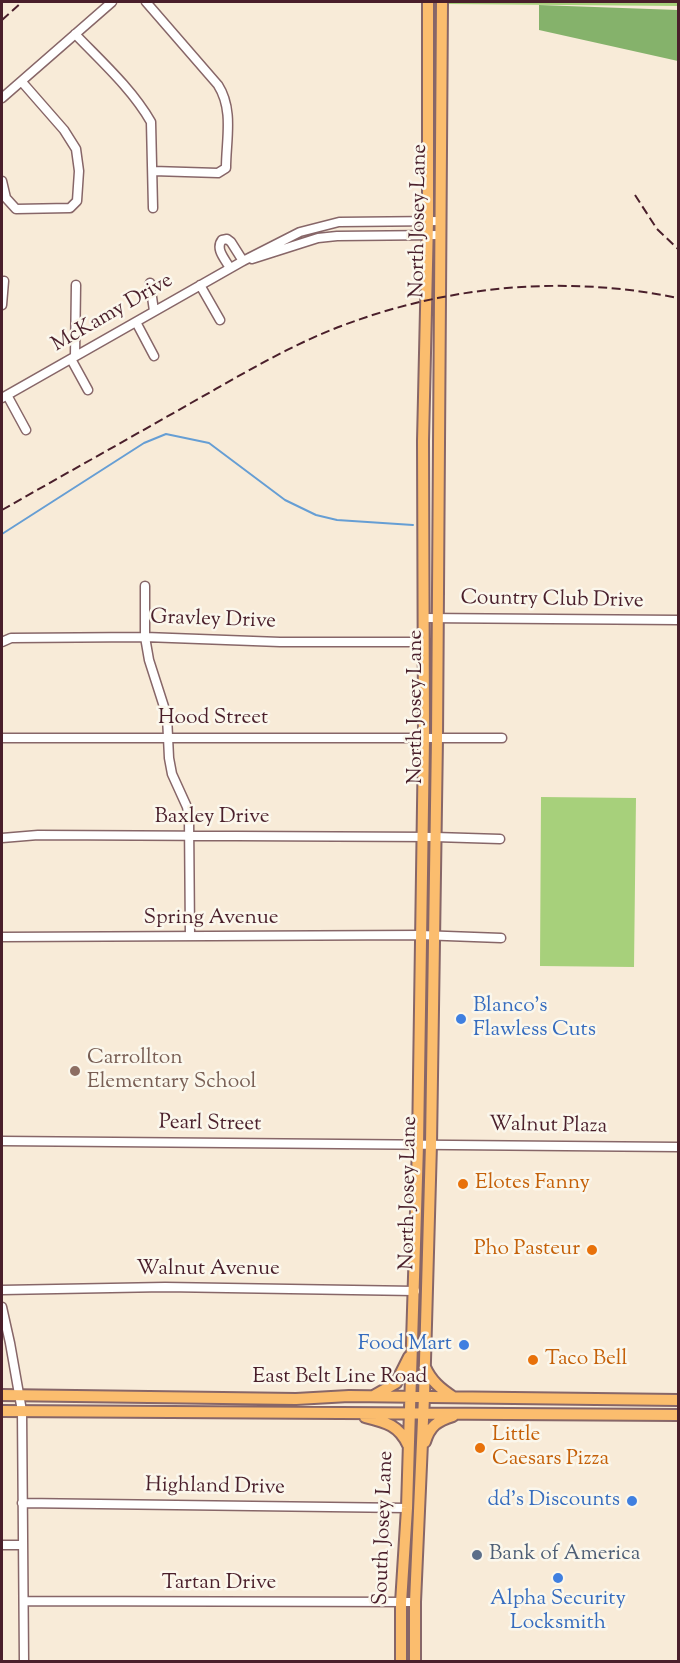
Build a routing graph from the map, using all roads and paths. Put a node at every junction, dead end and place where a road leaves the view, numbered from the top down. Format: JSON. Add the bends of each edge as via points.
{"nodes":[{"id":1,"x":112,"y":2,"type":"edge"},
{"id":2,"x":146,"y":2,"type":"edge"},
{"id":3,"x":428,"y":2,"type":"edge"},
{"id":4,"x":442,"y":2,"type":"edge"},
{"id":5,"x":75,"y":34,"type":"junction"},
{"id":6,"x":21,"y":82,"type":"junction"},
{"id":7,"x":2,"y":99,"type":"edge"},
{"id":8,"x":153,"y":171,"type":"junction"},
{"id":9,"x":2,"y":181,"type":"edge"},
{"id":10,"x":153,"y":208,"type":"dead end"},
{"id":11,"x":428,"y":220,"type":"junction"},
{"id":12,"x":440,"y":221,"type":"junction"},
{"id":13,"x":427,"y":235,"type":"junction"},
{"id":14,"x":440,"y":235,"type":"junction"},
{"id":15,"x":243,"y":261,"type":"junction"},
{"id":16,"x":230,"y":268,"type":"junction"},
{"id":17,"x":4,"y":281,"type":"dead end"},
{"id":18,"x":150,"y":283,"type":"dead end"},
{"id":19,"x":76,"y":285,"type":"dead end"},
{"id":20,"x":200,"y":285,"type":"junction"},
{"id":21,"x":2,"y":305,"type":"edge"},
{"id":22,"x":154,"y":311,"type":"junction"},
{"id":23,"x":220,"y":320,"type":"dead end"},
{"id":24,"x":136,"y":322,"type":"junction"},
{"id":25,"x":73,"y":357,"type":"junction"},
{"id":26,"x":154,"y":357,"type":"dead end"},
{"id":27,"x":88,"y":390,"type":"dead end"},
{"id":28,"x":4,"y":397,"type":"edge"},
{"id":29,"x":26,"y":430,"type":"dead end"},
{"id":30,"x":145,"y":586,"type":"dead end"},
{"id":31,"x":424,"y":618,"type":"junction"},
{"id":32,"x":437,"y":618,"type":"junction"},
{"id":33,"x":678,"y":620,"type":"edge"},
{"id":34,"x":145,"y":637,"type":"junction"},
{"id":35,"x":2,"y":642,"type":"edge"},
{"id":36,"x":424,"y":642,"type":"junction"},
{"id":37,"x":167,"y":736,"type":"junction"},
{"id":38,"x":2,"y":738,"type":"edge"},
{"id":39,"x":424,"y":738,"type":"junction"},
{"id":40,"x":437,"y":738,"type":"junction"},
{"id":41,"x":502,"y":738,"type":"dead end"},
{"id":42,"x":189,"y":836,"type":"junction"},
{"id":43,"x":422,"y":837,"type":"junction"},
{"id":44,"x":435,"y":837,"type":"junction"},
{"id":45,"x":2,"y":838,"type":"edge"},
{"id":46,"x":500,"y":839,"type":"dead end"},
{"id":47,"x":420,"y":935,"type":"junction"},
{"id":48,"x":434,"y":935,"type":"junction"},
{"id":49,"x":190,"y":936,"type":"junction"},
{"id":50,"x":2,"y":937,"type":"edge"},
{"id":51,"x":501,"y":938,"type":"dead end"},
{"id":52,"x":2,"y":1141,"type":"edge"},
{"id":53,"x":430,"y":1144,"type":"junction"},
{"id":54,"x":418,"y":1145,"type":"junction"},
{"id":55,"x":678,"y":1147,"type":"edge"},
{"id":56,"x":2,"y":1290,"type":"edge"},
{"id":57,"x":415,"y":1291,"type":"junction"},
{"id":58,"x":2,"y":1307,"type":"edge"},
{"id":59,"x":411,"y":1353,"type":"junction"},
{"id":60,"x":425,"y":1367,"type":"junction"},
{"id":61,"x":2,"y":1395,"type":"edge"},
{"id":62,"x":20,"y":1396,"type":"junction"},
{"id":63,"x":372,"y":1396,"type":"junction"},
{"id":64,"x":409,"y":1396,"type":"junction"},
{"id":65,"x":424,"y":1397,"type":"junction"},
{"id":66,"x":453,"y":1397,"type":"junction"},
{"id":67,"x":565,"y":1399,"type":"junction"},
{"id":68,"x":634,"y":1400,"type":"junction"},
{"id":69,"x":678,"y":1400,"type":"edge"},
{"id":70,"x":2,"y":1411,"type":"edge"},
{"id":71,"x":22,"y":1412,"type":"junction"},
{"id":72,"x":351,"y":1413,"type":"junction"},
{"id":73,"x":409,"y":1413,"type":"junction"},
{"id":74,"x":423,"y":1413,"type":"junction"},
{"id":75,"x":461,"y":1413,"type":"junction"},
{"id":76,"x":487,"y":1414,"type":"junction"},
{"id":77,"x":566,"y":1414,"type":"junction"},
{"id":78,"x":678,"y":1415,"type":"edge"},
{"id":79,"x":408,"y":1447,"type":"junction"},
{"id":80,"x":422,"y":1454,"type":"junction"},
{"id":81,"x":22,"y":1503,"type":"junction"},
{"id":82,"x":407,"y":1508,"type":"junction"},
{"id":83,"x":2,"y":1545,"type":"edge"},
{"id":84,"x":22,"y":1545,"type":"junction"},
{"id":85,"x":24,"y":1601,"type":"junction"},
{"id":86,"x":415,"y":1602,"type":"junction"},
{"id":87,"x":401,"y":1603,"type":"junction"},
{"id":88,"x":402,"y":1660,"type":"edge"},
{"id":89,"x":24,"y":1662,"type":"edge"},
{"id":90,"x":415,"y":1662,"type":"edge"}],
"edges":[{"from":1,"to":5,"type":"street"},
{"from":2,"to":8,"type":"street","via":[[218,85],[225,96],[228,117],[226,168],[218,173]]},
{"from":3,"to":11,"type":"main road","name":"North Josey Lane"},
{"from":4,"to":12,"type":"main road","name":"North Josey Lane"},
{"from":5,"to":6,"type":"street"},
{"from":5,"to":8,"type":"street","via":[[151,122]]},
{"from":6,"to":7,"type":"street"},
{"from":6,"to":9,"type":"street","via":[[76,149],[77,201],[70,208],[16,209],[6,198]]},
{"from":8,"to":10,"type":"street"},
{"from":11,"to":12,"type":"street","name":"McKamy Drive"},
{"from":11,"to":13,"type":"main road","name":"North Josey Lane"},
{"from":11,"to":15,"type":"street","name":"McKamy Drive","via":[[319,226]]},
{"from":12,"to":14,"type":"main road","name":"North Josey Lane"},
{"from":13,"to":14,"type":"street","name":"McKamy Drive"},
{"from":13,"to":15,"type":"street","name":"McKamy Drive","via":[[318,238]]},
{"from":13,"to":31,"type":"main road","name":"North Josey Lane"},
{"from":14,"to":32,"type":"main road","name":"North Josey Lane"},
{"from":15,"to":16,"type":"street","name":"McKamy Drive"},
{"from":15,"to":16,"type":"street","via":[[231,242],[222,240],[219,248]]},
{"from":16,"to":20,"type":"street","name":"McKamy Drive"},
{"from":17,"to":21,"type":"street"},
{"from":18,"to":22,"type":"street"},
{"from":19,"to":25,"type":"street"},
{"from":20,"to":22,"type":"street","name":"McKamy Drive"},
{"from":20,"to":23,"type":"street"},
{"from":22,"to":24,"type":"street","name":"McKamy Drive"},
{"from":24,"to":25,"type":"street","name":"McKamy Drive"},
{"from":24,"to":26,"type":"street"},
{"from":25,"to":27,"type":"street"},
{"from":25,"to":28,"type":"street","name":"McKamy Drive"},
{"from":28,"to":29,"type":"street"},
{"from":30,"to":34,"type":"street"},
{"from":31,"to":32,"type":"street","name":"Country Club Drive"},
{"from":31,"to":36,"type":"main road","name":"North Josey Lane"},
{"from":32,"to":33,"type":"street","name":"Country Club Drive"},
{"from":32,"to":40,"type":"main road","name":"North Josey Lane"},
{"from":34,"to":35,"type":"street","name":"Gravley Drive","via":[[11,638]]},
{"from":34,"to":36,"type":"street","name":"Gravley Drive"},
{"from":34,"to":37,"type":"street","via":[[167,716]]},
{"from":36,"to":39,"type":"main road","name":"North Josey Lane"},
{"from":37,"to":38,"type":"street","name":"Hood Street"},
{"from":37,"to":39,"type":"street","name":"Hood Street"},
{"from":37,"to":42,"type":"street","via":[[172,774],[187,807]]},
{"from":39,"to":40,"type":"street","name":"Hood Street"},
{"from":39,"to":43,"type":"main road","name":"North Josey Lane"},
{"from":40,"to":41,"type":"street","name":"Hood Street"},
{"from":40,"to":44,"type":"main road","name":"North Josey Lane"},
{"from":42,"to":43,"type":"street","name":"Baxley Drive"},
{"from":42,"to":45,"type":"street","name":"Baxley Drive"},
{"from":42,"to":49,"type":"street"},
{"from":43,"to":44,"type":"street","name":"Baxley Drive"},
{"from":43,"to":47,"type":"main road","name":"North Josey Lane"},
{"from":44,"to":46,"type":"street","name":"Baxley Drive"},
{"from":44,"to":48,"type":"main road","name":"North Josey Lane"},
{"from":47,"to":48,"type":"street","name":"Spring Avenue"},
{"from":47,"to":49,"type":"street","name":"Spring Avenue"},
{"from":47,"to":54,"type":"main road","name":"North Josey Lane"},
{"from":48,"to":51,"type":"street","name":"Spring Avenue"},
{"from":48,"to":53,"type":"main road","name":"North Josey Lane"},
{"from":49,"to":50,"type":"street","name":"Spring Avenue"},
{"from":52,"to":54,"type":"street","name":"Pearl Street"},
{"from":53,"to":54,"type":"street","name":"Walnut Plaza"},
{"from":53,"to":55,"type":"street","name":"Walnut Plaza"},
{"from":53,"to":60,"type":"main road","name":"North Josey Lane"},
{"from":54,"to":57,"type":"main road","name":"North Josey Lane"},
{"from":56,"to":57,"type":"street","name":"Walnut Avenue","via":[[165,1287]]},
{"from":57,"to":59,"type":"main road","name":"North Josey Lane"},
{"from":58,"to":62,"type":"street"},
{"from":59,"to":63,"type":"main road","via":[[396,1383]]},
{"from":59,"to":64,"type":"main road","name":"North Josey Lane"},
{"from":60,"to":65,"type":"main road","name":"North Josey Lane"},
{"from":60,"to":66,"type":"main road","via":[[430,1379]]},
{"from":61,"to":62,"type":"main road","name":"East Belt Line Road"},
{"from":62,"to":63,"type":"main road","name":"East Belt Line Road"},
{"from":62,"to":71,"type":"street"},
{"from":63,"to":64,"type":"main road","name":"East Belt Line Road"},
{"from":64,"to":65,"type":"main road","name":"East Belt Line Road"},
{"from":64,"to":73,"type":"main road","name":"South Josey Lane"},
{"from":65,"to":66,"type":"main road","name":"East Belt Line Road"},
{"from":65,"to":74,"type":"main road","name":"North Josey Lane"},
{"from":66,"to":67,"type":"main road","name":"East Belt Line Road"},
{"from":67,"to":68,"type":"main road","name":"East Belt Line Road"},
{"from":67,"to":76,"type":"main road","via":[[554,1407],[506,1408]]},
{"from":68,"to":69,"type":"main road","name":"East Belt Line Road"},
{"from":68,"to":77,"type":"main road","via":[[621,1406],[580,1406]]},
{"from":70,"to":71,"type":"main road","name":"East Belt Line Road"},
{"from":71,"to":72,"type":"main road","name":"East Belt Line Road"},
{"from":71,"to":81,"type":"street"},
{"from":72,"to":73,"type":"main road","name":"East Belt Line Road"},
{"from":72,"to":79,"type":"main road","via":[[390,1424]]},
{"from":73,"to":74,"type":"main road","name":"East Belt Line Road"},
{"from":73,"to":79,"type":"main road","name":"South Josey Lane"},
{"from":74,"to":75,"type":"main road","name":"East Belt Line Road"},
{"from":74,"to":80,"type":"main road","name":"South Josey Lane"},
{"from":75,"to":76,"type":"main road","name":"East Belt Line Road"},
{"from":75,"to":80,"type":"main road","via":[[435,1423]]},
{"from":76,"to":77,"type":"main road","name":"East Belt Line Road"},
{"from":77,"to":78,"type":"main road","name":"East Belt Line Road"},
{"from":79,"to":82,"type":"main road","name":"South Josey Lane"},
{"from":80,"to":86,"type":"main road","name":"South Josey Lane"},
{"from":81,"to":82,"type":"street","name":"Highland Drive"},
{"from":81,"to":84,"type":"street"},
{"from":82,"to":87,"type":"main road","name":"South Josey Lane"},
{"from":83,"to":84,"type":"street"},
{"from":84,"to":85,"type":"street"},
{"from":85,"to":87,"type":"street","name":"Tartan Drive"},
{"from":85,"to":89,"type":"street"},
{"from":86,"to":87,"type":"street","name":"Tartan Drive"},
{"from":86,"to":90,"type":"main road","name":"South Josey Lane"},
{"from":87,"to":88,"type":"main road","name":"South Josey Lane"}]}
